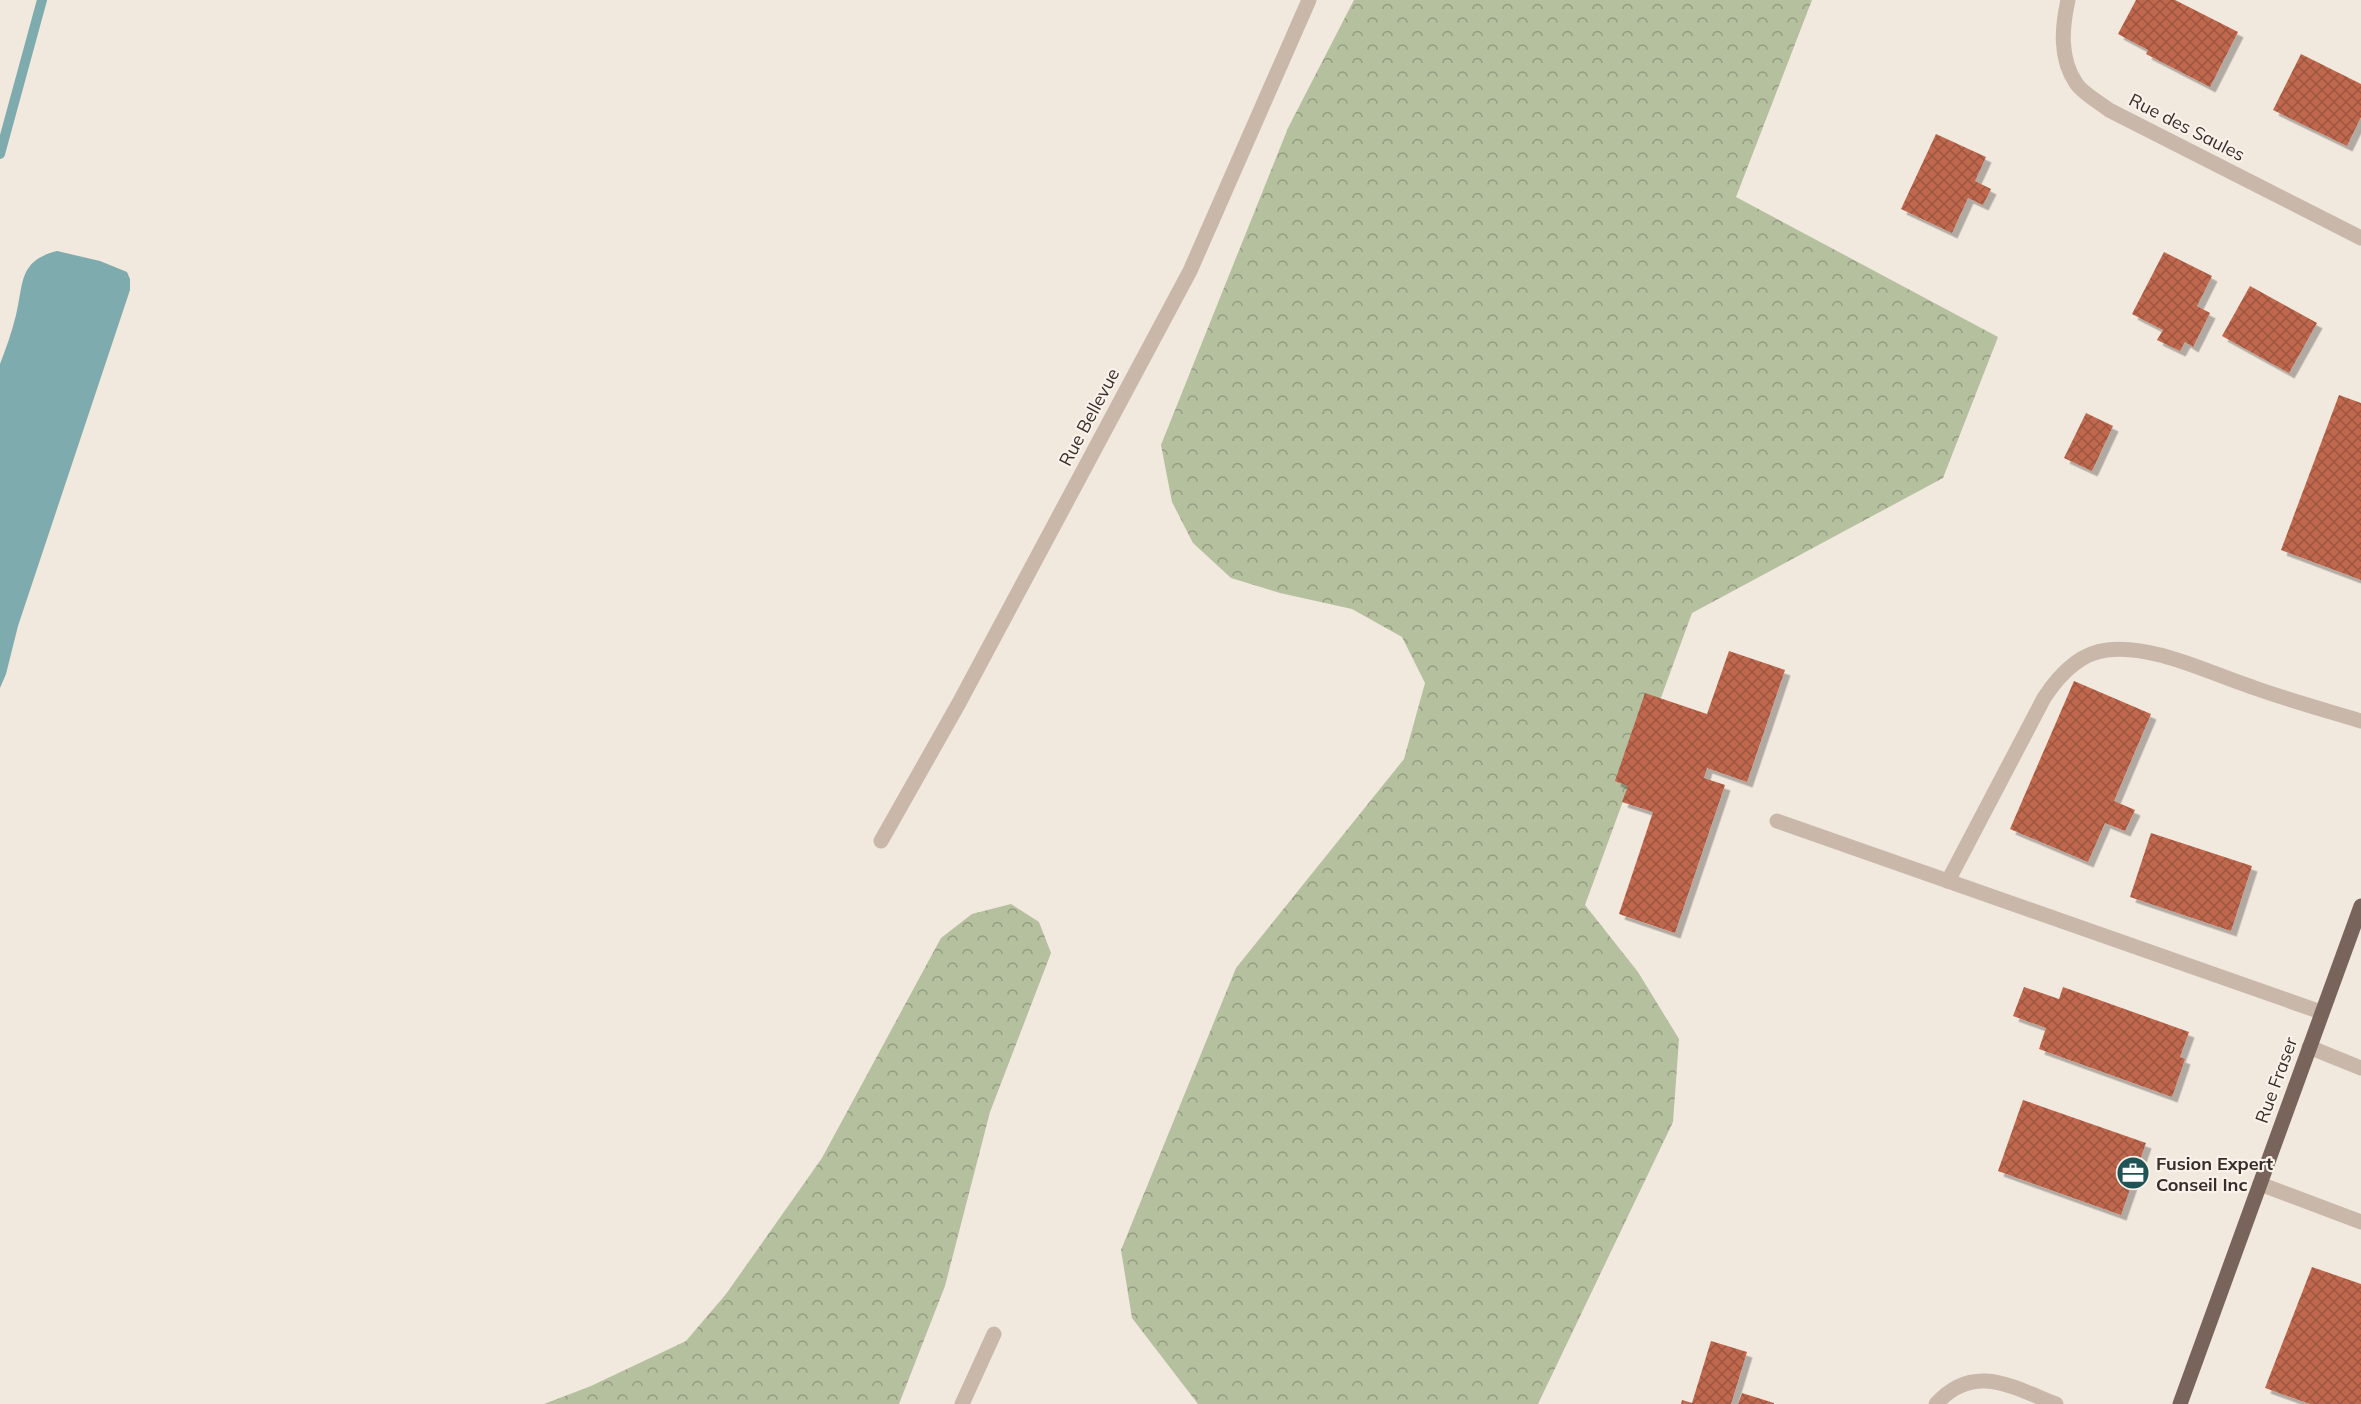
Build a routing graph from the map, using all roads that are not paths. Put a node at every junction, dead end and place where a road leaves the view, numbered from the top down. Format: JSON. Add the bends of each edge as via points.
{"nodes":[{"id":1,"x":1309,"y":0,"type":"edge"},
{"id":2,"x":2068,"y":0,"type":"edge"},
{"id":3,"x":2361,"y":238,"type":"edge"},
{"id":4,"x":2361,"y":721,"type":"edge"},
{"id":5,"x":1777,"y":821,"type":"dead end"},
{"id":6,"x":881,"y":841,"type":"dead end"},
{"id":7,"x":1948,"y":881,"type":"junction"},
{"id":8,"x":2361,"y":906,"type":"edge"},
{"id":9,"x":2321,"y":1012,"type":"junction"},
{"id":10,"x":2309,"y":1047,"type":"junction"},
{"id":11,"x":2361,"y":1068,"type":"edge"},
{"id":12,"x":2260,"y":1184,"type":"junction"},
{"id":13,"x":2361,"y":1222,"type":"edge"},
{"id":14,"x":994,"y":1334,"type":"dead end"},
{"id":15,"x":962,"y":1404,"type":"edge"},
{"id":16,"x":1936,"y":1404,"type":"edge"},
{"id":17,"x":2055,"y":1404,"type":"edge"},
{"id":18,"x":2180,"y":1404,"type":"edge"}],
"edges":[{"from":1,"to":6,"type":"street","name":"Rue Bellevue","via":[[1190,271]]},
{"from":2,"to":3,"type":"street","name":"Rue des Saules","via":[[2062,28],[2065,56],[2076,84],[2109,110]]},
{"from":4,"to":7,"type":"street","via":[[2151,653],[2106,650],[2088,656],[2056,679],[2044,698]]},
{"from":5,"to":7,"type":"street"},
{"from":7,"to":9,"type":"street"},
{"from":8,"to":9,"type":"main road","name":"Rue Fraser"},
{"from":9,"to":10,"type":"main road","name":"Rue Fraser"},
{"from":10,"to":11,"type":"street"},
{"from":10,"to":12,"type":"main road","name":"Rue Fraser"},
{"from":12,"to":13,"type":"street"},
{"from":12,"to":18,"type":"main road","name":"Rue Fraser"},
{"from":14,"to":15,"type":"street"},
{"from":16,"to":17,"type":"street","via":[[1958,1386],[1984,1381]]}]}
